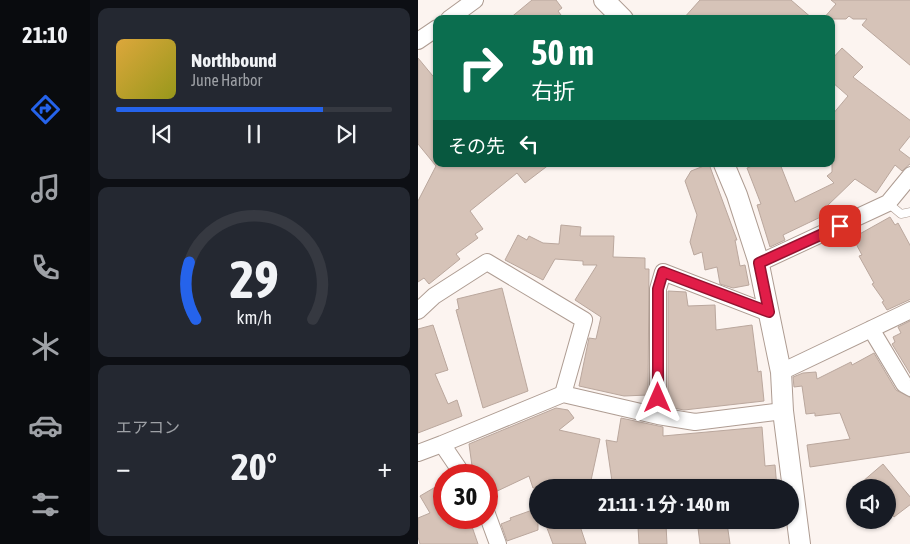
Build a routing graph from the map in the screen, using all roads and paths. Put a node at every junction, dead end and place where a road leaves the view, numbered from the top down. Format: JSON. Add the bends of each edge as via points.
{"nodes":[{"id":1,"x":476,"y":0,"type":"edge"},
{"id":2,"x":604,"y":0,"type":"edge"},
{"id":3,"x":455,"y":15,"type":"edge"},
{"id":4,"x":619,"y":15,"type":"edge"},
{"id":5,"x":433,"y":31,"type":"edge"},
{"id":6,"x":418,"y":41,"type":"edge"},
{"id":7,"x":725,"y":167,"type":"edge"},
{"id":8,"x":910,"y":175,"type":"edge"},
{"id":9,"x":888,"y":203,"type":"junction"},
{"id":10,"x":910,"y":212,"type":"edge"},
{"id":11,"x":759,"y":263,"type":"junction"},
{"id":12,"x":910,"y":310,"type":"edge"},
{"id":13,"x":418,"y":311,"type":"edge"},
{"id":14,"x":769,"y":312,"type":"junction"},
{"id":15,"x":871,"y":330,"type":"junction"},
{"id":16,"x":781,"y":372,"type":"junction"},
{"id":17,"x":908,"y":389,"type":"edge"},
{"id":18,"x":563,"y":394,"type":"junction"},
{"id":19,"x":783,"y":411,"type":"junction"},
{"id":20,"x":658,"y":416,"type":"junction"},
{"id":21,"x":442,"y":444,"type":"junction"},
{"id":22,"x":418,"y":453,"type":"edge"},
{"id":23,"x":456,"y":464,"type":"edge"},
{"id":24,"x":492,"y":529,"type":"edge"},
{"id":25,"x":498,"y":544,"type":"edge"},
{"id":26,"x":800,"y":544,"type":"edge"}],
"edges":[{"from":1,"to":3,"type":"street"},
{"from":2,"to":4,"type":"street"},
{"from":5,"to":6,"type":"street"},
{"from":7,"to":11,"type":"street"},
{"from":8,"to":9,"type":"street"},
{"from":9,"to":10,"type":"lane","via":[[901,214]]},
{"from":9,"to":11,"type":"street"},
{"from":11,"to":14,"type":"street"},
{"from":12,"to":15,"type":"street"},
{"from":13,"to":18,"type":"street","via":[[434,296],[487,262],[584,320]]},
{"from":14,"to":16,"type":"street"},
{"from":14,"to":20,"type":"street","via":[[663,272],[658,289]]},
{"from":15,"to":16,"type":"street"},
{"from":15,"to":17,"type":"street"},
{"from":16,"to":19,"type":"street"},
{"from":18,"to":20,"type":"street"},
{"from":18,"to":21,"type":"street"},
{"from":19,"to":20,"type":"street","via":[[695,422]]},
{"from":19,"to":26,"type":"street"},
{"from":21,"to":22,"type":"street"},
{"from":21,"to":23,"type":"street"},
{"from":24,"to":25,"type":"street"}]}
